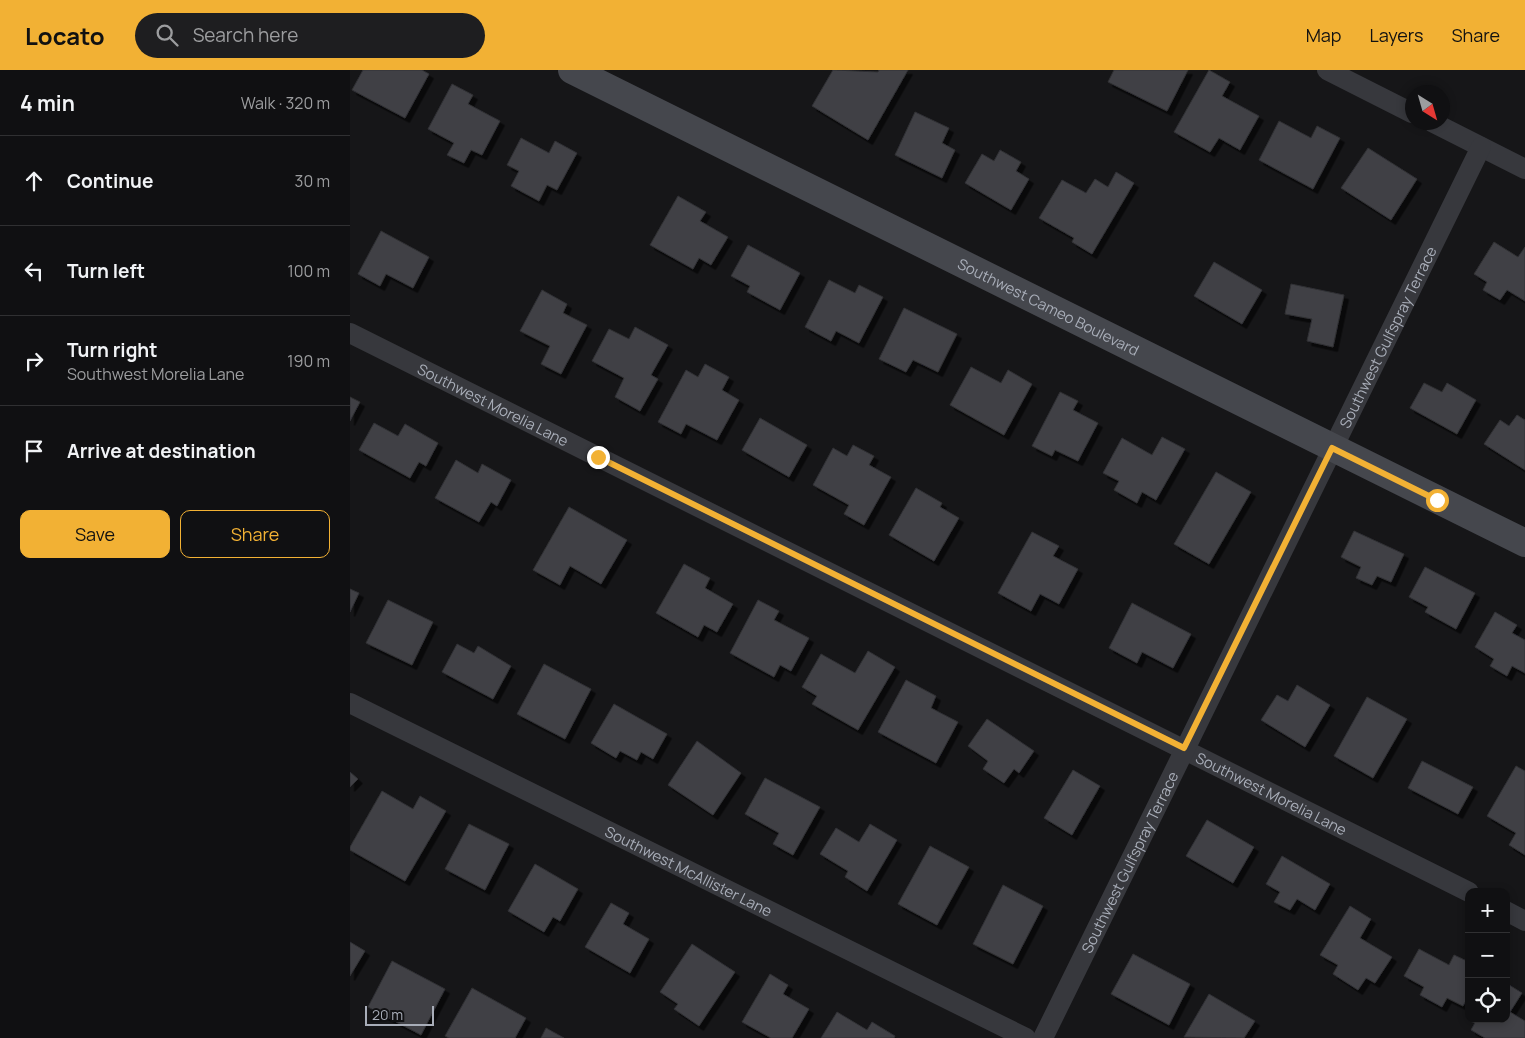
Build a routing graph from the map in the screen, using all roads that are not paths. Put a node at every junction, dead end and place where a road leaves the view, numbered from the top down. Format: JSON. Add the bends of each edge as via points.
{"nodes":[{"id":1,"x":572,"y":70,"type":"edge"},
{"id":2,"x":1327,"y":70,"type":"edge"},
{"id":3,"x":1405,"y":109,"type":"edge"},
{"id":4,"x":1448,"y":130,"type":"edge"},
{"id":5,"x":1481,"y":147,"type":"junction"},
{"id":6,"x":1525,"y":169,"type":"edge"},
{"id":7,"x":350,"y":333,"type":"edge"},
{"id":8,"x":1332,"y":448,"type":"junction"},
{"id":9,"x":1525,"y":543,"type":"edge"},
{"id":10,"x":350,"y":702,"type":"edge"},
{"id":11,"x":1184,"y":748,"type":"junction"},
{"id":12,"x":1465,"y":890,"type":"edge"},
{"id":13,"x":1510,"y":913,"type":"edge"},
{"id":14,"x":1525,"y":921,"type":"edge"},
{"id":15,"x":1026,"y":1038,"type":"edge"},
{"id":16,"x":1043,"y":1038,"type":"edge"}],
"edges":[{"from":1,"to":8,"type":"street","name":"Southwest Cameo Boulevard"},
{"from":2,"to":3,"type":"street"},
{"from":4,"to":5,"type":"street"},
{"from":5,"to":6,"type":"street"},
{"from":5,"to":8,"type":"street","name":"Southwest Gulfspray Terrace"},
{"from":7,"to":11,"type":"street","name":"Southwest Morelia Lane"},
{"from":8,"to":9,"type":"street","name":"Southwest Cameo Boulevard"},
{"from":8,"to":11,"type":"street","name":"Southwest Gulfspray Terrace"},
{"from":10,"to":15,"type":"street","name":"Southwest McAllister Lane"},
{"from":11,"to":12,"type":"street","name":"Southwest Morelia Lane"},
{"from":11,"to":16,"type":"street","name":"Southwest Gulfspray Terrace"},
{"from":13,"to":14,"type":"street"}]}
